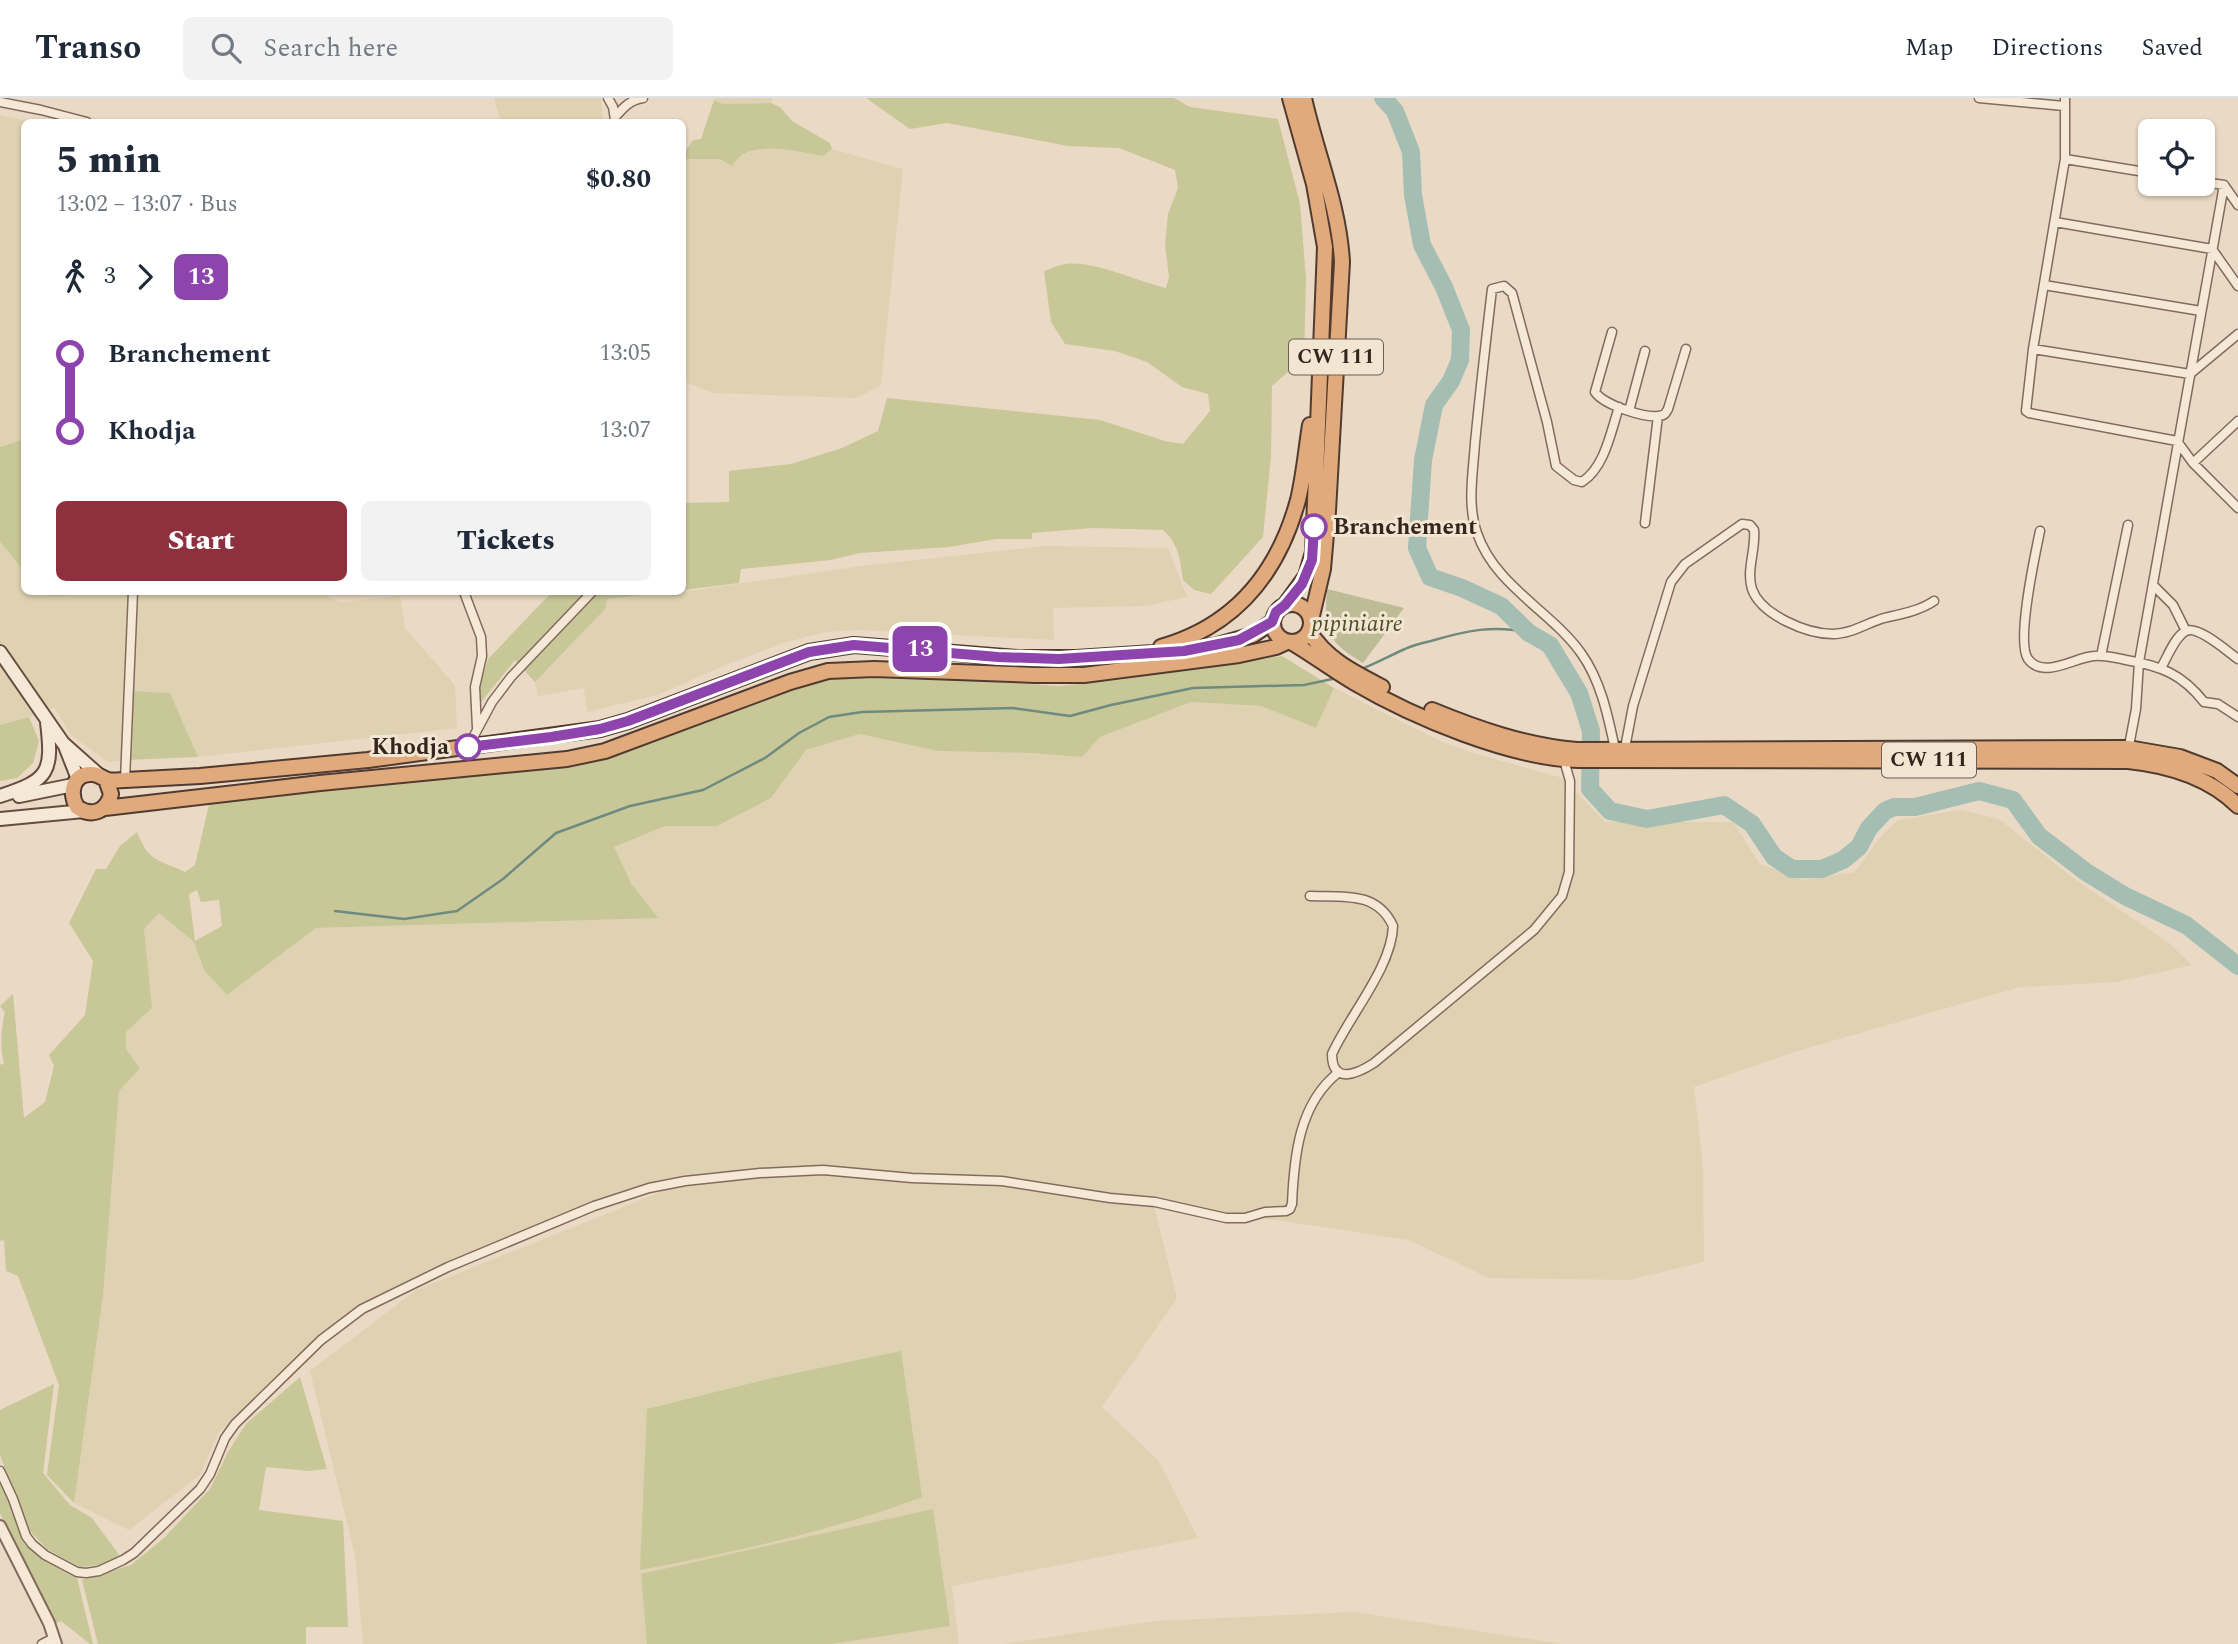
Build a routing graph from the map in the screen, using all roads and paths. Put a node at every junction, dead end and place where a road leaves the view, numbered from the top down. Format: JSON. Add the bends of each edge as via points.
{"nodes":[{"id":1,"x":608,"y":98,"type":"edge"},
{"id":2,"x":643,"y":98,"type":"edge"},
{"id":3,"x":1290,"y":98,"type":"edge"},
{"id":4,"x":1304,"y":98,"type":"edge"},
{"id":5,"x":1979,"y":98,"type":"edge"},
{"id":6,"x":0,"y":102,"type":"edge"},
{"id":7,"x":2064,"y":102,"type":"edge"},
{"id":8,"x":76,"y":119,"type":"edge"},
{"id":9,"x":615,"y":119,"type":"edge"},
{"id":10,"x":616,"y":119,"type":"edge"},
{"id":11,"x":2065,"y":159,"type":"junction"},
{"id":12,"x":2138,"y":171,"type":"edge"},
{"id":13,"x":2215,"y":184,"type":"edge"},
{"id":14,"x":2224,"y":185,"type":"junction"},
{"id":15,"x":2238,"y":205,"type":"edge"},
{"id":16,"x":2055,"y":222,"type":"junction"},
{"id":17,"x":2213,"y":249,"type":"junction"},
{"id":18,"x":2044,"y":285,"type":"junction"},
{"id":19,"x":2238,"y":286,"type":"edge"},
{"id":20,"x":2201,"y":311,"type":"junction"},
{"id":21,"x":1612,"y":332,"type":"dead end"},
{"id":22,"x":2238,"y":334,"type":"edge"},
{"id":23,"x":1686,"y":349,"type":"dead end"},
{"id":24,"x":2033,"y":349,"type":"junction"},
{"id":25,"x":1645,"y":351,"type":"dead end"},
{"id":26,"x":2190,"y":374,"type":"junction"},
{"id":27,"x":1318,"y":382,"type":"junction"},
{"id":28,"x":1619,"y":408,"type":"junction"},
{"id":29,"x":1629,"y":411,"type":"junction"},
{"id":30,"x":1658,"y":416,"type":"junction"},
{"id":31,"x":2238,"y":421,"type":"edge"},
{"id":32,"x":2177,"y":441,"type":"junction"},
{"id":33,"x":2193,"y":463,"type":"junction"},
{"id":34,"x":2238,"y":508,"type":"edge"},
{"id":35,"x":1645,"y":523,"type":"dead end"},
{"id":36,"x":2128,"y":525,"type":"dead end"},
{"id":37,"x":2040,"y":531,"type":"dead end"},
{"id":38,"x":2154,"y":586,"type":"junction"},
{"id":39,"x":133,"y":595,"type":"edge"},
{"id":40,"x":465,"y":595,"type":"edge"},
{"id":41,"x":589,"y":595,"type":"edge"},
{"id":42,"x":1934,"y":601,"type":"dead end"},
{"id":43,"x":1285,"y":605,"type":"junction"},
{"id":44,"x":1272,"y":622,"type":"junction"},
{"id":45,"x":1310,"y":625,"type":"junction"},
{"id":46,"x":2186,"y":631,"type":"junction"},
{"id":47,"x":1289,"y":642,"type":"junction"},
{"id":48,"x":0,"y":652,"type":"edge"},
{"id":49,"x":1136,"y":654,"type":"junction"},
{"id":50,"x":2101,"y":656,"type":"junction"},
{"id":51,"x":2238,"y":659,"type":"edge"},
{"id":52,"x":2139,"y":662,"type":"junction"},
{"id":53,"x":1338,"y":668,"type":"junction"},
{"id":54,"x":2161,"y":668,"type":"junction"},
{"id":55,"x":2238,"y":717,"type":"edge"},
{"id":56,"x":47,"y":722,"type":"junction"},
{"id":57,"x":478,"y":732,"type":"junction"},
{"id":58,"x":63,"y":743,"type":"junction"},
{"id":59,"x":468,"y":747,"type":"junction"},
{"id":60,"x":1614,"y":751,"type":"junction"},
{"id":61,"x":2128,"y":754,"type":"junction"},
{"id":62,"x":1573,"y":756,"type":"junction"},
{"id":63,"x":103,"y":777,"type":"junction"},
{"id":64,"x":125,"y":780,"type":"junction"},
{"id":65,"x":76,"y":782,"type":"junction"},
{"id":66,"x":2238,"y":786,"type":"edge"},
{"id":67,"x":0,"y":797,"type":"edge"},
{"id":68,"x":2238,"y":806,"type":"edge"},
{"id":69,"x":105,"y":808,"type":"junction"},
{"id":70,"x":84,"y":811,"type":"junction"},
{"id":71,"x":0,"y":819,"type":"edge"},
{"id":72,"x":1310,"y":896,"type":"dead end"},
{"id":73,"x":1339,"y":1072,"type":"junction"},
{"id":74,"x":0,"y":1471,"type":"edge"},
{"id":75,"x":0,"y":1526,"type":"edge"},
{"id":76,"x":55,"y":1641,"type":"edge"},
{"id":77,"x":42,"y":1644,"type":"edge"}],
"edges":[{"from":1,"to":9,"type":"street"},
{"from":2,"to":10,"type":"street","via":[[624,106]]},
{"from":3,"to":27,"type":"highway","via":[[1314,184],[1325,247]]},
{"from":4,"to":45,"type":"highway","number":"CW 111","via":[[1333,200],[1342,262],[1323,569]]},
{"from":5,"to":7,"type":"street"},
{"from":6,"to":8,"type":"street"},
{"from":7,"to":11,"type":"street"},
{"from":11,"to":12,"type":"street"},
{"from":11,"to":16,"type":"street"},
{"from":13,"to":14,"type":"street"},
{"from":14,"to":15,"type":"street"},
{"from":14,"to":17,"type":"street"},
{"from":16,"to":17,"type":"street"},
{"from":16,"to":18,"type":"street"},
{"from":17,"to":19,"type":"street"},
{"from":17,"to":20,"type":"street"},
{"from":18,"to":20,"type":"street"},
{"from":18,"to":24,"type":"street"},
{"from":20,"to":26,"type":"street"},
{"from":21,"to":28,"type":"street","via":[[1595,393]]},
{"from":22,"to":26,"type":"street"},
{"from":23,"to":30,"type":"street","via":[[1668,410]]},
{"from":24,"to":26,"type":"street"},
{"from":24,"to":32,"type":"street","via":[[2027,412]]},
{"from":25,"to":29,"type":"street"},
{"from":26,"to":32,"type":"street"},
{"from":27,"to":43,"type":"highway","number":"CW 111","via":[[1312,560],[1302,584]]},
{"from":27,"to":49,"type":"highway","via":[[1296,507],[1261,580],[1239,606],[1213,626]]},
{"from":28,"to":29,"type":"street"},
{"from":28,"to":60,"type":"street","via":[[1592,476],[1582,482],[1562,473],[1556,466],[1512,293],[1504,286],[1492,289],[1471,485],[1477,535],[1505,579],[1581,654],[1602,695]]},
{"from":29,"to":30,"type":"street"},
{"from":30,"to":35,"type":"street"},
{"from":31,"to":33,"type":"street"},
{"from":32,"to":33,"type":"street"},
{"from":32,"to":38,"type":"street"},
{"from":33,"to":34,"type":"street"},
{"from":36,"to":50,"type":"street"},
{"from":37,"to":50,"type":"street","via":[[2024,632],[2029,660],[2049,668]]},
{"from":38,"to":46,"type":"street","via":[[2173,605]]},
{"from":38,"to":52,"type":"street"},
{"from":39,"to":64,"type":"street"},
{"from":40,"to":57,"type":"street","via":[[481,637],[475,687]]},
{"from":41,"to":57,"type":"street","via":[[511,677]]},
{"from":42,"to":60,"type":"street","via":[[1846,632],[1815,632],[1792,625],[1759,602],[1753,591],[1754,530],[1742,524],[1685,564],[1671,582],[1633,706]]},
{"from":43,"to":44,"type":"highway"},
{"from":43,"to":45,"type":"highway","via":[[1298,605],[1308,614]]},
{"from":44,"to":47,"type":"highway","via":[[1276,635]]},
{"from":44,"to":49,"type":"highway","via":[[1253,635],[1219,645]]},
{"from":45,"to":47,"type":"highway","via":[[1302,639]]},
{"from":45,"to":53,"type":"highway"},
{"from":46,"to":51,"type":"street","via":[[2200,632]]},
{"from":46,"to":54,"type":"street"},
{"from":47,"to":53,"type":"highway","number":"CW 111"},
{"from":47,"to":69,"type":"highway","via":[[1239,655],[1084,675],[828,671],[605,751],[566,759]]},
{"from":48,"to":56,"type":"main road"},
{"from":49,"to":59,"type":"highway","via":[[1019,658],[854,645],[809,652],[600,729]]},
{"from":50,"to":52,"type":"street"},
{"from":52,"to":54,"type":"street"},
{"from":52,"to":61,"type":"street"},
{"from":53,"to":62,"type":"highway","number":"CW 111","via":[[1483,729]]},
{"from":54,"to":55,"type":"street","via":[[2184,681],[2204,702],[2218,704]]},
{"from":56,"to":58,"type":"main road"},
{"from":56,"to":67,"type":"main road","via":[[50,750],[46,771],[31,786]]},
{"from":57,"to":59,"type":"street"},
{"from":58,"to":63,"type":"main road"},
{"from":58,"to":65,"type":"main road"},
{"from":59,"to":64,"type":"highway","via":[[368,761]]},
{"from":60,"to":61,"type":"highway","number":"CW 111"},
{"from":60,"to":61,"type":"highway","number":"CW 111"},
{"from":60,"to":62,"type":"highway","number":"CW 111"},
{"from":61,"to":66,"type":"highway","number":"CW 111","via":[[2163,752],[2217,771]]},
{"from":61,"to":68,"type":"highway","number":"CW 111","via":[[2192,776]]},
{"from":62,"to":73,"type":"street","via":[[1569,872],[1562,896],[1534,930],[1374,1063],[1349,1075]]},
{"from":63,"to":64,"type":"highway"},
{"from":63,"to":65,"type":"highway","via":[[84,775]]},
{"from":63,"to":69,"type":"highway","via":[[111,794]]},
{"from":65,"to":67,"type":"main road"},
{"from":65,"to":70,"type":"highway","via":[[73,801]]},
{"from":69,"to":70,"type":"highway"},
{"from":70,"to":71,"type":"main road"},
{"from":72,"to":73,"type":"street","via":[[1367,900],[1381,908],[1392,926],[1389,949],[1332,1054]]},
{"from":73,"to":74,"type":"street","via":[[1307,1113],[1292,1204],[1286,1211],[1226,1218],[1155,1202],[1002,1181],[823,1170],[685,1181],[594,1206],[448,1266],[347,1319],[235,1424],[192,1499],[134,1553],[92,1573],[78,1572],[32,1544]]},
{"from":75,"to":76,"type":"street"},
{"from":76,"to":77,"type":"street"}]}
